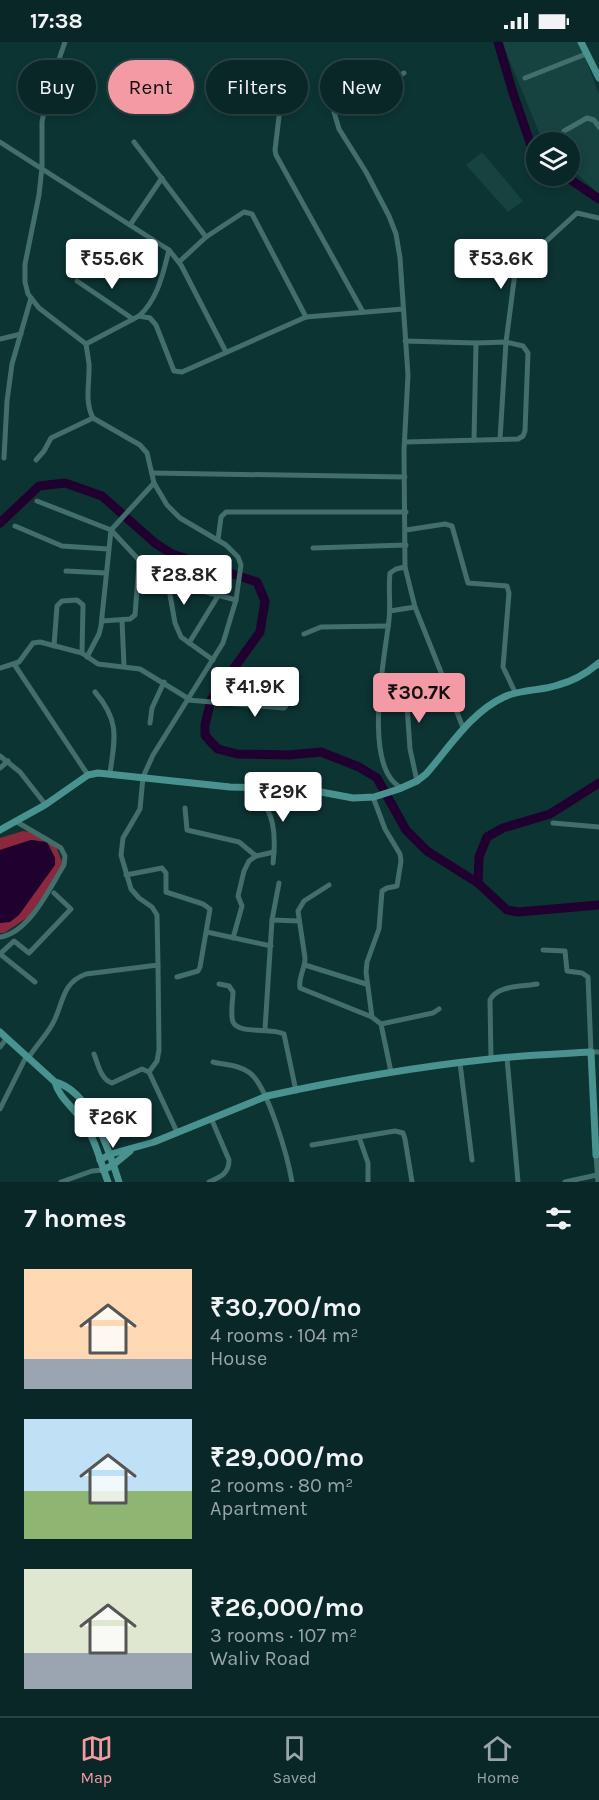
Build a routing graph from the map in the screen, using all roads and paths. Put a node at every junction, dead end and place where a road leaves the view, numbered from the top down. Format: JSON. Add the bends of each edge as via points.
{"nodes":[{"id":1,"x":65,"y":42,"type":"edge"},
{"id":2,"x":581,"y":42,"type":"edge"},
{"id":3,"x":586,"y":54,"type":"junction"},
{"id":4,"x":404,"y":74,"type":"dead end"},
{"id":5,"x":525,"y":78,"type":"dead end"},
{"id":6,"x":599,"y":78,"type":"edge"},
{"id":7,"x":279,"y":114,"type":"edge"},
{"id":8,"x":599,"y":127,"type":"edge"},
{"id":9,"x":564,"y":131,"type":"dead end"},
{"id":10,"x":0,"y":142,"type":"edge"},
{"id":11,"x":134,"y":142,"type":"dead end"},
{"id":12,"x":42,"y":167,"type":"junction"},
{"id":13,"x":162,"y":178,"type":"junction"},
{"id":14,"x":599,"y":218,"type":"edge"},
{"id":15,"x":130,"y":225,"type":"junction"},
{"id":16,"x":206,"y":237,"type":"junction"},
{"id":17,"x":170,"y":250,"type":"junction"},
{"id":18,"x":178,"y":261,"type":"junction"},
{"id":19,"x":77,"y":281,"type":"dead end"},
{"id":20,"x":31,"y":298,"type":"junction"},
{"id":21,"x":403,"y":309,"type":"junction"},
{"id":22,"x":363,"y":312,"type":"junction"},
{"id":23,"x":136,"y":317,"type":"junction"},
{"id":24,"x":306,"y":317,"type":"junction"},
{"id":25,"x":21,"y":334,"type":"junction"},
{"id":26,"x":0,"y":339,"type":"edge"},
{"id":27,"x":405,"y":341,"type":"junction"},
{"id":28,"x":506,"y":342,"type":"junction"},
{"id":29,"x":86,"y":344,"type":"junction"},
{"id":30,"x":476,"y":344,"type":"junction"},
{"id":31,"x":226,"y":351,"type":"junction"},
{"id":32,"x":93,"y":418,"type":"junction"},
{"id":33,"x":500,"y":439,"type":"junction"},
{"id":34,"x":474,"y":440,"type":"junction"},
{"id":35,"x":405,"y":442,"type":"junction"},
{"id":36,"x":4,"y":458,"type":"dead end"},
{"id":37,"x":36,"y":459,"type":"dead end"},
{"id":38,"x":152,"y":473,"type":"junction"},
{"id":39,"x":405,"y":477,"type":"junction"},
{"id":40,"x":154,"y":483,"type":"junction"},
{"id":41,"x":36,"y":501,"type":"dead end"},
{"id":42,"x":406,"y":512,"type":"junction"},
{"id":43,"x":15,"y":526,"type":"dead end"},
{"id":44,"x":111,"y":530,"type":"junction"},
{"id":45,"x":406,"y":530,"type":"junction"},
{"id":46,"x":218,"y":540,"type":"junction"},
{"id":47,"x":406,"y":545,"type":"junction"},
{"id":48,"x":313,"y":548,"type":"dead end"},
{"id":49,"x":108,"y":549,"type":"junction"},
{"id":50,"x":405,"y":567,"type":"junction"},
{"id":51,"x":66,"y":571,"type":"dead end"},
{"id":52,"x":106,"y":573,"type":"junction"},
{"id":53,"x":218,"y":596,"type":"junction"},
{"id":54,"x":236,"y":600,"type":"junction"},
{"id":55,"x":415,"y":607,"type":"junction"},
{"id":56,"x":390,"y":611,"type":"junction"},
{"id":57,"x":122,"y":620,"type":"junction"},
{"id":58,"x":102,"y":621,"type":"junction"},
{"id":59,"x":388,"y":626,"type":"junction"},
{"id":60,"x":304,"y":634,"type":"dead end"},
{"id":61,"x":189,"y":643,"type":"junction"},
{"id":62,"x":54,"y":646,"type":"junction"},
{"id":63,"x":84,"y":655,"type":"junction"},
{"id":64,"x":213,"y":660,"type":"junction"},
{"id":65,"x":599,"y":663,"type":"edge"},
{"id":66,"x":15,"y":664,"type":"junction"},
{"id":67,"x":124,"y":666,"type":"junction"},
{"id":68,"x":0,"y":668,"type":"edge"},
{"id":69,"x":164,"y":682,"type":"junction"},
{"id":70,"x":446,"y":685,"type":"junction"},
{"id":71,"x":288,"y":687,"type":"dead end"},
{"id":72,"x":95,"y":692,"type":"dead end"},
{"id":73,"x":515,"y":692,"type":"junction"},
{"id":74,"x":188,"y":700,"type":"junction"},
{"id":75,"x":150,"y":723,"type":"dead end"},
{"id":76,"x":464,"y":730,"type":"junction"},
{"id":77,"x":0,"y":756,"type":"edge"},
{"id":78,"x":8,"y":761,"type":"junction"},
{"id":79,"x":0,"y":768,"type":"edge"},
{"id":80,"x":110,"y":773,"type":"junction"},
{"id":81,"x":88,"y":775,"type":"junction"},
{"id":82,"x":143,"y":777,"type":"junction"},
{"id":83,"x":417,"y":781,"type":"junction"},
{"id":84,"x":256,"y":788,"type":"junction"},
{"id":85,"x":400,"y":789,"type":"junction"},
{"id":86,"x":374,"y":797,"type":"junction"},
{"id":87,"x":45,"y":804,"type":"junction"},
{"id":88,"x":185,"y":808,"type":"dead end"},
{"id":89,"x":16,"y":822,"type":"junction"},
{"id":90,"x":553,"y":823,"type":"dead end"},
{"id":91,"x":599,"y":827,"type":"edge"},
{"id":92,"x":0,"y":830,"type":"edge"},
{"id":93,"x":274,"y":852,"type":"junction"},
{"id":94,"x":256,"y":856,"type":"junction"},
{"id":95,"x":273,"y":863,"type":"dead end"},
{"id":96,"x":126,"y":875,"type":"junction"},
{"id":97,"x":279,"y":883,"type":"dead end"},
{"id":98,"x":329,"y":885,"type":"dead end"},
{"id":99,"x":54,"y":893,"type":"dead end"},
{"id":100,"x":272,"y":920,"type":"junction"},
{"id":101,"x":299,"y":921,"type":"junction"},
{"id":102,"x":207,"y":932,"type":"junction"},
{"id":103,"x":0,"y":937,"type":"edge"},
{"id":104,"x":233,"y":938,"type":"junction"},
{"id":105,"x":271,"y":946,"type":"junction"},
{"id":106,"x":543,"y":950,"type":"dead end"},
{"id":107,"x":0,"y":954,"type":"edge"},
{"id":108,"x":158,"y":965,"type":"junction"},
{"id":109,"x":305,"y":965,"type":"junction"},
{"id":110,"x":177,"y":977,"type":"dead end"},
{"id":111,"x":35,"y":982,"type":"dead end"},
{"id":112,"x":219,"y":984,"type":"dead end"},
{"id":113,"x":366,"y":984,"type":"junction"},
{"id":114,"x":537,"y":984,"type":"dead end"},
{"id":115,"x":439,"y":1010,"type":"dead end"},
{"id":116,"x":372,"y":1017,"type":"junction"},
{"id":117,"x":381,"y":1024,"type":"junction"},
{"id":118,"x":265,"y":1029,"type":"junction"},
{"id":119,"x":0,"y":1032,"type":"edge"},
{"id":120,"x":7,"y":1038,"type":"junction"},
{"id":121,"x":0,"y":1047,"type":"edge"},
{"id":122,"x":595,"y":1052,"type":"edge"},
{"id":123,"x":94,"y":1054,"type":"dead end"},
{"id":124,"x":28,"y":1056,"type":"junction"},
{"id":125,"x":507,"y":1058,"type":"junction"},
{"id":126,"x":491,"y":1059,"type":"junction"},
{"id":127,"x":213,"y":1062,"type":"dead end"},
{"id":128,"x":460,"y":1063,"type":"junction"},
{"id":129,"x":149,"y":1072,"type":"junction"},
{"id":130,"x":391,"y":1072,"type":"junction"},
{"id":131,"x":54,"y":1082,"type":"junction"},
{"id":132,"x":296,"y":1091,"type":"junction"},
{"id":133,"x":267,"y":1096,"type":"junction"},
{"id":134,"x":0,"y":1109,"type":"edge"},
{"id":135,"x":596,"y":1109,"type":"edge"},
{"id":136,"x":211,"y":1118,"type":"junction"},
{"id":137,"x":177,"y":1132,"type":"junction"},
{"id":138,"x":359,"y":1137,"type":"junction"},
{"id":139,"x":312,"y":1145,"type":"dead end"},
{"id":140,"x":134,"y":1148,"type":"junction"},
{"id":141,"x":111,"y":1154,"type":"junction"},
{"id":142,"x":597,"y":1155,"type":"edge"},
{"id":143,"x":100,"y":1160,"type":"junction"},
{"id":144,"x":472,"y":1160,"type":"dead end"},
{"id":145,"x":113,"y":1165,"type":"junction"},
{"id":146,"x":103,"y":1170,"type":"junction"},
{"id":147,"x":92,"y":1171,"type":"junction"},
{"id":148,"x":597,"y":1179,"type":"edge"},
{"id":149,"x":62,"y":1182,"type":"edge"},
{"id":150,"x":108,"y":1182,"type":"edge"},
{"id":151,"x":119,"y":1182,"type":"edge"},
{"id":152,"x":209,"y":1182,"type":"edge"},
{"id":153,"x":292,"y":1182,"type":"edge"},
{"id":154,"x":368,"y":1182,"type":"edge"},
{"id":155,"x":412,"y":1182,"type":"edge"},
{"id":156,"x":518,"y":1182,"type":"edge"},
{"id":157,"x":565,"y":1182,"type":"edge"}],
"edges":[{"from":1,"to":12,"type":"street","via":[[42,122]]},
{"from":2,"to":3,"type":"street"},
{"from":3,"to":5,"type":"street"},
{"from":3,"to":6,"type":"street"},
{"from":4,"to":21,"type":"street","via":[[347,94],[338,101],[334,112],[339,129],[366,172],[396,234]]},
{"from":7,"to":22,"type":"street","via":[[276,155]]},
{"from":8,"to":9,"type":"street","via":[[587,118]]},
{"from":10,"to":12,"type":"street"},
{"from":11,"to":13,"type":"street"},
{"from":12,"to":15,"type":"street"},
{"from":12,"to":20,"type":"street","via":[[37,213],[25,264],[25,282]]},
{"from":13,"to":15,"type":"street"},
{"from":13,"to":16,"type":"street"},
{"from":14,"to":28,"type":"street","via":[[577,213],[518,267],[513,279]]},
{"from":15,"to":17,"type":"street"},
{"from":16,"to":18,"type":"street"},
{"from":16,"to":24,"type":"street","via":[[244,212],[252,214]]},
{"from":17,"to":18,"type":"street"},
{"from":17,"to":23,"type":"street","via":[[150,306]]},
{"from":18,"to":31,"type":"street"},
{"from":19,"to":23,"type":"street"},
{"from":20,"to":25,"type":"street"},
{"from":20,"to":29,"type":"street"},
{"from":21,"to":22,"type":"street"},
{"from":21,"to":27,"type":"street"},
{"from":22,"to":24,"type":"street"},
{"from":23,"to":29,"type":"street"},
{"from":23,"to":31,"type":"street","via":[[150,318],[156,325],[177,373]]},
{"from":24,"to":31,"type":"street"},
{"from":25,"to":26,"type":"street"},
{"from":25,"to":36,"type":"street","via":[[10,380]]},
{"from":27,"to":30,"type":"street"},
{"from":27,"to":35,"type":"street"},
{"from":28,"to":30,"type":"street"},
{"from":28,"to":33,"type":"street"},
{"from":28,"to":33,"type":"street","via":[[523,346],[528,353],[525,431],[518,439]]},
{"from":29,"to":32,"type":"street","via":[[88,397]]},
{"from":30,"to":34,"type":"street"},
{"from":32,"to":37,"type":"street","via":[[51,438]]},
{"from":32,"to":38,"type":"street","via":[[140,445],[147,453]]},
{"from":33,"to":34,"type":"street"},
{"from":34,"to":35,"type":"street"},
{"from":35,"to":39,"type":"street"},
{"from":38,"to":39,"type":"street"},
{"from":38,"to":40,"type":"street"},
{"from":39,"to":42,"type":"street"},
{"from":40,"to":44,"type":"street"},
{"from":40,"to":46,"type":"street","via":[[180,518]]},
{"from":41,"to":44,"type":"street"},
{"from":42,"to":45,"type":"street"},
{"from":42,"to":46,"type":"street","via":[[226,512],[221,517]]},
{"from":43,"to":49,"type":"street","via":[[62,546]]},
{"from":44,"to":49,"type":"street"},
{"from":44,"to":57,"type":"street","via":[[139,563],[135,615]]},
{"from":45,"to":47,"type":"street"},
{"from":45,"to":73,"type":"street","via":[[452,526],[468,583],[507,586],[503,667]]},
{"from":46,"to":54,"type":"street","via":[[238,557],[242,571]]},
{"from":47,"to":48,"type":"street"},
{"from":47,"to":50,"type":"street"},
{"from":49,"to":52,"type":"street"},
{"from":50,"to":55,"type":"street"},
{"from":50,"to":56,"type":"street","via":[[390,573]]},
{"from":51,"to":52,"type":"street"},
{"from":52,"to":58,"type":"street"},
{"from":53,"to":54,"type":"street"},
{"from":53,"to":61,"type":"street"},
{"from":53,"to":61,"type":"street","via":[[171,586],[177,631]]},
{"from":54,"to":64,"type":"street","via":[[223,644]]},
{"from":55,"to":56,"type":"street"},
{"from":55,"to":70,"type":"street"},
{"from":56,"to":59,"type":"street"},
{"from":57,"to":58,"type":"street"},
{"from":57,"to":67,"type":"street"},
{"from":58,"to":63,"type":"street","via":[[99,634]]},
{"from":59,"to":60,"type":"street","via":[[321,627]]},
{"from":59,"to":85,"type":"street","via":[[378,695],[381,754],[388,775]]},
{"from":61,"to":64,"type":"street"},
{"from":62,"to":63,"type":"street"},
{"from":62,"to":63,"type":"street","via":[[57,606],[62,601],[77,600],[83,606]]},
{"from":62,"to":66,"type":"street","via":[[36,641]]},
{"from":63,"to":67,"type":"street","via":[[105,666]]},
{"from":64,"to":74,"type":"street"},
{"from":65,"to":73,"type":"street","via":[[558,685]]},
{"from":66,"to":68,"type":"street"},
{"from":66,"to":81,"type":"street"},
{"from":67,"to":69,"type":"street","via":[[140,669]]},
{"from":69,"to":74,"type":"street"},
{"from":69,"to":75,"type":"street"},
{"from":70,"to":76,"type":"street"},
{"from":70,"to":83,"type":"street","via":[[406,691],[410,749]]},
{"from":71,"to":74,"type":"street","via":[[284,708]]},
{"from":72,"to":80,"type":"street","via":[[113,717]]},
{"from":73,"to":76,"type":"street","via":[[488,706]]},
{"from":74,"to":82,"type":"street"},
{"from":76,"to":83,"type":"street"},
{"from":77,"to":78,"type":"street"},
{"from":78,"to":79,"type":"street"},
{"from":78,"to":87,"type":"street"},
{"from":80,"to":81,"type":"street"},
{"from":80,"to":82,"type":"street"},
{"from":81,"to":87,"type":"street"},
{"from":82,"to":84,"type":"street"},
{"from":82,"to":96,"type":"street","via":[[140,809],[122,843]]},
{"from":83,"to":85,"type":"street"},
{"from":84,"to":86,"type":"street"},
{"from":84,"to":93,"type":"street","via":[[271,820]]},
{"from":85,"to":86,"type":"street"},
{"from":86,"to":113,"type":"street","via":[[401,861],[398,886],[382,891],[379,929],[367,962]]},
{"from":87,"to":89,"type":"street"},
{"from":88,"to":94,"type":"street","via":[[187,830],[239,842]]},
{"from":89,"to":92,"type":"street"},
{"from":89,"to":103,"type":"street","via":[[61,848],[64,865],[23,927]]},
{"from":90,"to":91,"type":"street"},
{"from":93,"to":94,"type":"street"},
{"from":93,"to":95,"type":"street"},
{"from":94,"to":104,"type":"street","via":[[249,861],[240,884],[238,896],[242,906]]},
{"from":96,"to":102,"type":"street","via":[[165,870],[166,892],[210,909]]},
{"from":96,"to":108,"type":"street","via":[[134,894],[157,915]]},
{"from":97,"to":100,"type":"street"},
{"from":98,"to":101,"type":"street","via":[[304,901],[298,911]]},
{"from":99,"to":107,"type":"street","via":[[71,909],[29,952],[14,941]]},
{"from":100,"to":101,"type":"street"},
{"from":100,"to":105,"type":"street"},
{"from":101,"to":109,"type":"street"},
{"from":102,"to":104,"type":"street"},
{"from":102,"to":110,"type":"street","via":[[198,971]]},
{"from":104,"to":105,"type":"street"},
{"from":105,"to":118,"type":"street"},
{"from":106,"to":122,"type":"street","via":[[565,951],[567,971],[588,977]]},
{"from":107,"to":111,"type":"street"},
{"from":108,"to":124,"type":"street","via":[[78,977],[70,984],[55,1020]]},
{"from":108,"to":129,"type":"street","via":[[159,1050]]},
{"from":109,"to":113,"type":"street"},
{"from":109,"to":116,"type":"street","via":[[300,988]]},
{"from":112,"to":118,"type":"street","via":[[233,992],[232,1019],[237,1027]]},
{"from":113,"to":116,"type":"street"},
{"from":114,"to":126,"type":"street","via":[[499,990],[492,995]]},
{"from":115,"to":117,"type":"street"},
{"from":116,"to":117,"type":"street"},
{"from":117,"to":130,"type":"street"},
{"from":118,"to":132,"type":"street","via":[[284,1034]]},
{"from":119,"to":120,"type":"street"},
{"from":120,"to":121,"type":"street"},
{"from":120,"to":124,"type":"street"},
{"from":122,"to":125,"type":"street"},
{"from":122,"to":135,"type":"street"},
{"from":123,"to":129,"type":"street","via":[[108,1082],[142,1069]]},
{"from":124,"to":131,"type":"street"},
{"from":124,"to":134,"type":"street"},
{"from":125,"to":126,"type":"street"},
{"from":125,"to":156,"type":"street"},
{"from":126,"to":128,"type":"street"},
{"from":127,"to":133,"type":"street","via":[[252,1074]]},
{"from":128,"to":130,"type":"street"},
{"from":128,"to":144,"type":"street"},
{"from":129,"to":137,"type":"street"},
{"from":130,"to":132,"type":"street"},
{"from":131,"to":141,"type":"street","via":[[64,1084],[84,1106]]},
{"from":131,"to":143,"type":"street","via":[[57,1092],[83,1122]]},
{"from":132,"to":133,"type":"street"},
{"from":133,"to":136,"type":"street"},
{"from":133,"to":153,"type":"street"},
{"from":135,"to":142,"type":"street"},
{"from":136,"to":137,"type":"street"},
{"from":136,"to":152,"type":"street","via":[[229,1166],[222,1176]]},
{"from":137,"to":140,"type":"street"},
{"from":138,"to":139,"type":"street"},
{"from":138,"to":154,"type":"street","via":[[368,1163]]},
{"from":138,"to":155,"type":"street","via":[[403,1133]]},
{"from":140,"to":141,"type":"street"},
{"from":140,"to":145,"type":"street"},
{"from":141,"to":143,"type":"street"},
{"from":141,"to":145,"type":"street"},
{"from":142,"to":148,"type":"street"},
{"from":143,"to":146,"type":"street"},
{"from":143,"to":147,"type":"street"},
{"from":145,"to":146,"type":"street"},
{"from":145,"to":151,"type":"street"},
{"from":146,"to":147,"type":"street"},
{"from":146,"to":150,"type":"street"},
{"from":147,"to":149,"type":"street"},
{"from":148,"to":157,"type":"street"}]}
